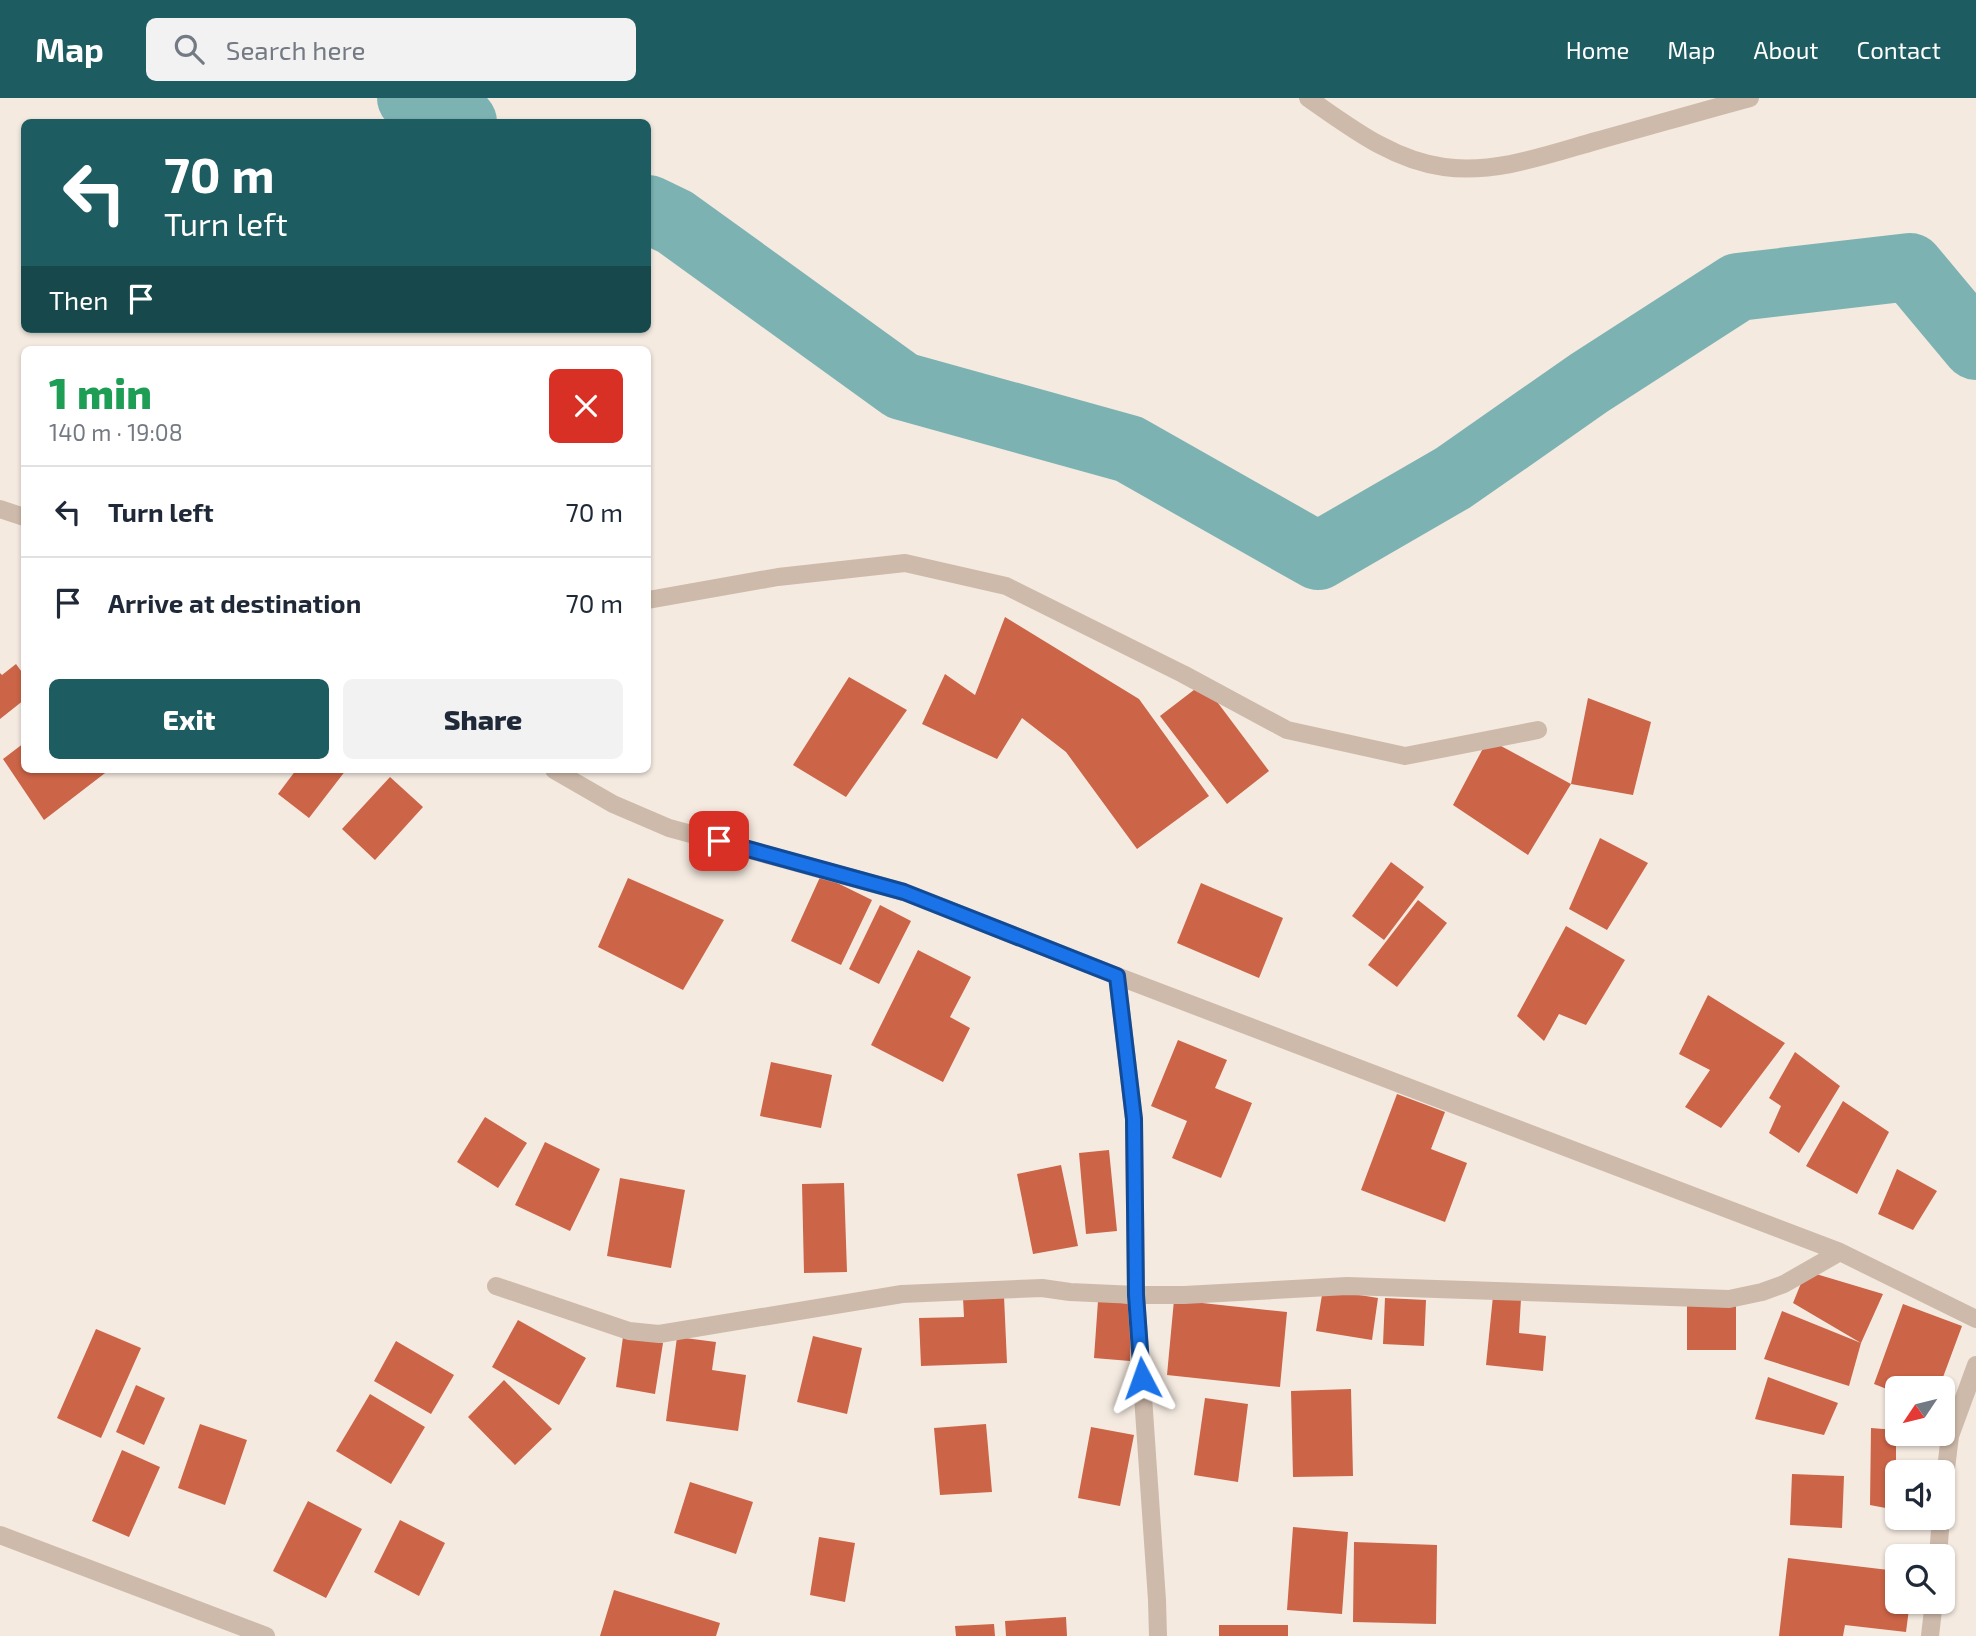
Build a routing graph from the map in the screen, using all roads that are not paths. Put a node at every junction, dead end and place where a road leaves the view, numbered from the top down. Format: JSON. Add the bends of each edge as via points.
{"nodes":[{"id":1,"x":1308,"y":98,"type":"edge"},
{"id":2,"x":1750,"y":98,"type":"edge"},
{"id":3,"x":0,"y":509,"type":"edge"},
{"id":4,"x":21,"y":516,"type":"edge"},
{"id":5,"x":651,"y":599,"type":"edge"},
{"id":6,"x":1538,"y":730,"type":"dead end"},
{"id":7,"x":559,"y":773,"type":"edge"},
{"id":8,"x":1117,"y":976,"type":"junction"},
{"id":9,"x":1840,"y":1252,"type":"junction"},
{"id":10,"x":496,"y":1286,"type":"dead end"},
{"id":11,"x":1136,"y":1295,"type":"junction"},
{"id":12,"x":1976,"y":1319,"type":"edge"},
{"id":13,"x":1976,"y":1364,"type":"edge"},
{"id":14,"x":1947,"y":1460,"type":"edge"},
{"id":15,"x":0,"y":1535,"type":"edge"},
{"id":16,"x":1933,"y":1614,"type":"edge"},
{"id":17,"x":266,"y":1636,"type":"edge"},
{"id":18,"x":1158,"y":1636,"type":"edge"},
{"id":19,"x":1930,"y":1636,"type":"edge"}],
"edges":[{"from":1,"to":2,"type":"street","via":[[1365,137],[1404,156],[1444,167],[1485,168]]},
{"from":3,"to":4,"type":"street"},
{"from":5,"to":6,"type":"street","via":[[778,577],[905,563],[1006,586],[1287,730],[1405,756]]},
{"from":7,"to":8,"type":"street","via":[[613,804],[669,828],[904,892]]},
{"from":8,"to":9,"type":"street"},
{"from":8,"to":11,"type":"street","via":[[1134,1119]]},
{"from":9,"to":11,"type":"street","via":[[1784,1284],[1729,1299],[1348,1286]]},
{"from":9,"to":12,"type":"street"},
{"from":10,"to":11,"type":"street","via":[[629,1331],[659,1334],[902,1294],[1042,1288]]},
{"from":11,"to":18,"type":"street"},
{"from":13,"to":14,"type":"street","via":[[1950,1436]]},
{"from":15,"to":17,"type":"street"},
{"from":16,"to":19,"type":"street"}]}
